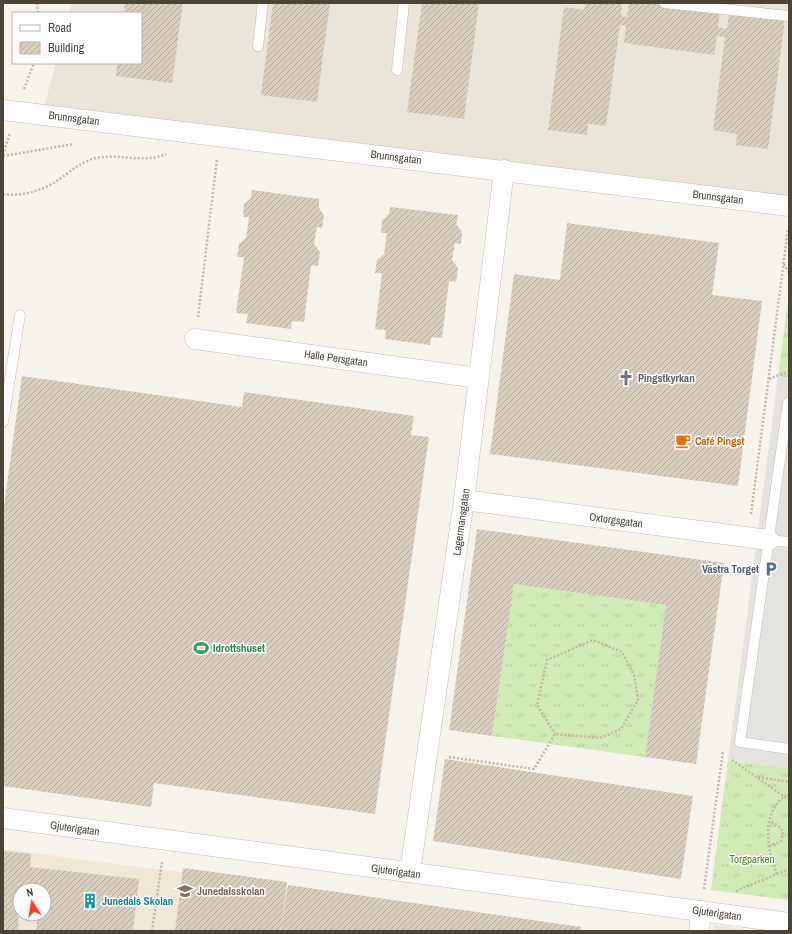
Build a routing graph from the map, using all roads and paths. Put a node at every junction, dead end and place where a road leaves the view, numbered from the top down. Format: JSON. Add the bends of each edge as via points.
{"nodes":[{"id":1,"x":263,"y":3,"type":"edge"},
{"id":2,"x":404,"y":3,"type":"edge"},
{"id":3,"x":665,"y":3,"type":"edge"},
{"id":4,"x":789,"y":16,"type":"edge"},
{"id":5,"x":258,"y":46,"type":"dead end"},
{"id":6,"x":397,"y":70,"type":"dead end"},
{"id":7,"x":3,"y":110,"type":"edge"},
{"id":8,"x":82,"y":143,"type":"dead end"},
{"id":9,"x":169,"y":153,"type":"dead end"},
{"id":10,"x":3,"y":156,"type":"edge"},
{"id":11,"x":218,"y":156,"type":"dead end"},
{"id":12,"x":504,"y":170,"type":"junction"},
{"id":13,"x":3,"y":194,"type":"edge"},
{"id":14,"x":789,"y":206,"type":"edge"},
{"id":15,"x":784,"y":263,"type":"dead end"},
{"id":16,"x":789,"y":273,"type":"edge"},
{"id":17,"x":20,"y":315,"type":"dead end"},
{"id":18,"x":195,"y":339,"type":"joint"},
{"id":19,"x":789,"y":371,"type":"edge"},
{"id":20,"x":478,"y":378,"type":"junction"},
{"id":21,"x":769,"y":379,"type":"dead end"},
{"id":22,"x":789,"y":404,"type":"edge"},
{"id":23,"x":3,"y":422,"type":"edge"},
{"id":24,"x":464,"y":500,"type":"junction"},
{"id":25,"x":769,"y":540,"type":"junction"},
{"id":26,"x":789,"y":542,"type":"edge"},
{"id":27,"x":555,"y":734,"type":"junction"},
{"id":28,"x":789,"y":749,"type":"edge"},
{"id":29,"x":427,"y":753,"type":"junction"},
{"id":30,"x":723,"y":753,"type":"dead end"},
{"id":31,"x":756,"y":777,"type":"junction"},
{"id":32,"x":789,"y":782,"type":"edge"},
{"id":33,"x":784,"y":797,"type":"junction"},
{"id":34,"x":789,"y":800,"type":"edge"},
{"id":35,"x":3,"y":818,"type":"edge"},
{"id":36,"x":770,"y":821,"type":"junction"},
{"id":37,"x":165,"y":840,"type":"junction"},
{"id":38,"x":769,"y":846,"type":"junction"},
{"id":39,"x":789,"y":868,"type":"edge"},
{"id":40,"x":410,"y":872,"type":"junction"},
{"id":41,"x":777,"y":874,"type":"junction"},
{"id":42,"x":731,"y":893,"type":"dead end"},
{"id":43,"x":701,"y":911,"type":"junction"},
{"id":44,"x":789,"y":923,"type":"edge"},
{"id":45,"x":152,"y":931,"type":"edge"},
{"id":46,"x":699,"y":931,"type":"edge"}],
"edges":[{"from":1,"to":5,"type":"lane"},
{"from":2,"to":6,"type":"lane"},
{"from":3,"to":4,"type":"lane"},
{"from":7,"to":12,"type":"street","name":"Brunnsgatan"},
{"from":8,"to":10,"type":"path"},
{"from":9,"to":13,"type":"path","via":[[155,159],[113,156],[95,158],[36,191]]},
{"from":11,"to":18,"type":"path"},
{"from":12,"to":14,"type":"street","name":"Brunnsgatan"},
{"from":12,"to":20,"type":"street","name":"Lagermansgatan"},
{"from":15,"to":16,"type":"path"},
{"from":17,"to":23,"type":"lane"},
{"from":18,"to":20,"type":"street","name":"Halle Persgatan"},
{"from":19,"to":21,"type":"path"},
{"from":20,"to":24,"type":"street","name":"Lagermansgatan"},
{"from":22,"to":25,"type":"lane"},
{"from":24,"to":25,"type":"street","name":"Oxtorgsgatan"},
{"from":24,"to":29,"type":"street","name":"Lagermansgatan"},
{"from":25,"to":26,"type":"lane"},
{"from":25,"to":28,"type":"lane","via":[[740,742]]},
{"from":27,"to":27,"type":"path","via":[[600,738],[621,729],[638,700],[634,675],[622,652],[592,640],[547,660],[537,705]]},
{"from":27,"to":29,"type":"path","via":[[534,769]]},
{"from":29,"to":40,"type":"street","name":"Lagermansgatan"},
{"from":30,"to":31,"type":"path"},
{"from":31,"to":32,"type":"path"},
{"from":31,"to":33,"type":"path"},
{"from":33,"to":34,"type":"path"},
{"from":33,"to":36,"type":"path","via":[[779,800]]},
{"from":35,"to":37,"type":"street","name":"Gjuterigatan"},
{"from":36,"to":38,"type":"path","via":[[767,836]]},
{"from":36,"to":38,"type":"path","via":[[781,828],[783,836],[781,841]]},
{"from":37,"to":40,"type":"street","name":"Gjuterigatan"},
{"from":37,"to":45,"type":"path"},
{"from":38,"to":41,"type":"path"},
{"from":39,"to":41,"type":"path"},
{"from":40,"to":43,"type":"street","name":"Gjuterigatan"},
{"from":41,"to":42,"type":"path"},
{"from":43,"to":44,"type":"street","name":"Gjuterigatan"},
{"from":43,"to":46,"type":"street"}]}
